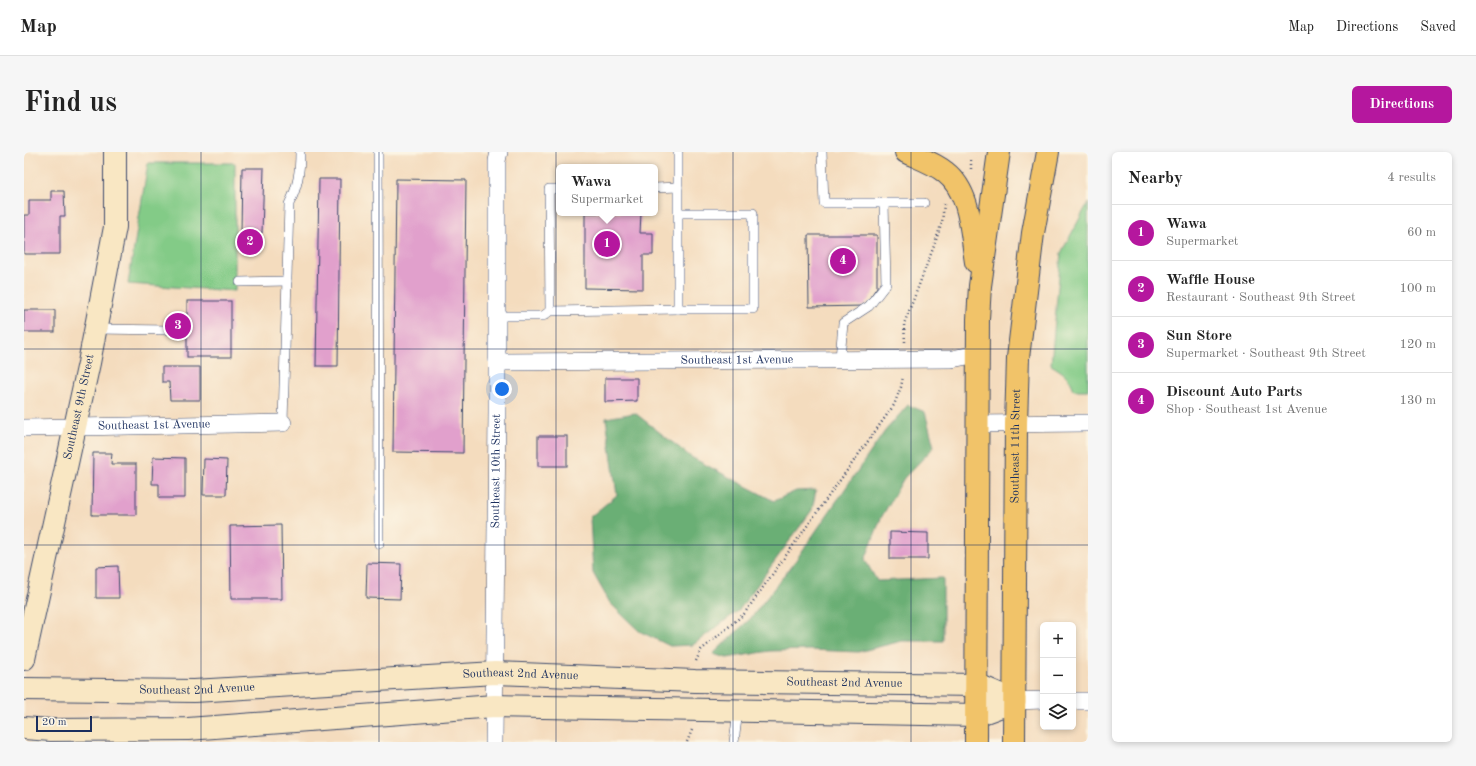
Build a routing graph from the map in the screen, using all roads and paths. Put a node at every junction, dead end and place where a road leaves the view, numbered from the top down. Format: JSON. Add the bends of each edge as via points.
{"nodes":[{"id":1,"x":116,"y":152,"type":"edge"},
{"id":2,"x":300,"y":152,"type":"edge"},
{"id":3,"x":378,"y":152,"type":"edge"},
{"id":4,"x":499,"y":152,"type":"edge"},
{"id":5,"x":678,"y":152,"type":"edge"},
{"id":6,"x":822,"y":152,"type":"edge"},
{"id":7,"x":906,"y":152,"type":"edge"},
{"id":8,"x":998,"y":152,"type":"edge"},
{"id":9,"x":1048,"y":152,"type":"edge"},
{"id":10,"x":971,"y":160,"type":"dead end"},
{"id":11,"x":971,"y":172,"type":"dead end"},
{"id":12,"x":678,"y":187,"type":"junction"},
{"id":13,"x":658,"y":188,"type":"edge"},
{"id":14,"x":556,"y":189,"type":"edge"},
{"id":15,"x":944,"y":200,"type":"dead end"},
{"id":16,"x":884,"y":203,"type":"junction"},
{"id":17,"x":924,"y":203,"type":"dead end"},
{"id":18,"x":678,"y":213,"type":"junction"},
{"id":19,"x":287,"y":281,"type":"junction"},
{"id":20,"x":240,"y":282,"type":"dead end"},
{"id":21,"x":980,"y":286,"type":"junction"},
{"id":22,"x":678,"y":309,"type":"junction"},
{"id":23,"x":550,"y":311,"type":"junction"},
{"id":24,"x":497,"y":316,"type":"junction"},
{"id":25,"x":95,"y":329,"type":"junction"},
{"id":26,"x":169,"y":330,"type":"dead end"},
{"id":27,"x":977,"y":354,"type":"junction"},
{"id":28,"x":840,"y":359,"type":"junction"},
{"id":29,"x":906,"y":359,"type":"junction"},
{"id":30,"x":497,"y":362,"type":"junction"},
{"id":31,"x":283,"y":423,"type":"joint"},
{"id":32,"x":1088,"y":423,"type":"edge"},
{"id":33,"x":977,"y":424,"type":"junction"},
{"id":34,"x":1016,"y":424,"type":"junction"},
{"id":35,"x":74,"y":427,"type":"junction"},
{"id":36,"x":24,"y":428,"type":"edge"},
{"id":37,"x":379,"y":544,"type":"dead end"},
{"id":38,"x":24,"y":659,"type":"edge"},
{"id":39,"x":696,"y":667,"type":"dead end"},
{"id":40,"x":495,"y":673,"type":"junction"},
{"id":41,"x":978,"y":685,"type":"junction"},
{"id":42,"x":24,"y":689,"type":"edge"},
{"id":43,"x":1040,"y":700,"type":"edge"},
{"id":44,"x":1015,"y":701,"type":"junction"},
{"id":45,"x":1076,"y":701,"type":"edge"},
{"id":46,"x":1088,"y":701,"type":"edge"},
{"id":47,"x":494,"y":706,"type":"junction"},
{"id":48,"x":738,"y":711,"type":"junction"},
{"id":49,"x":977,"y":715,"type":"junction"},
{"id":50,"x":692,"y":726,"type":"dead end"},
{"id":51,"x":24,"y":728,"type":"edge"},
{"id":52,"x":494,"y":742,"type":"edge"},
{"id":53,"x":687,"y":742,"type":"edge"},
{"id":54,"x":734,"y":742,"type":"edge"},
{"id":55,"x":976,"y":742,"type":"edge"},
{"id":56,"x":1014,"y":742,"type":"edge"}],
"edges":[{"from":1,"to":25,"type":"street","name":"Southeast 9th Street","via":[[116,227]]},
{"from":2,"to":19,"type":"lane","via":[[300,174],[289,204]]},
{"from":3,"to":37,"type":"lane"},
{"from":4,"to":24,"type":"street","name":"Southeast 10th Street"},
{"from":5,"to":12,"type":"lane"},
{"from":6,"to":16,"type":"lane","via":[[824,203]]},
{"from":7,"to":21,"type":"highway","via":[[945,172],[962,192]]},
{"from":8,"to":21,"type":"highway"},
{"from":9,"to":34,"type":"highway","name":"Southeast 11th Street","via":[[1024,297],[1018,358]]},
{"from":10,"to":11,"type":"path"},
{"from":12,"to":13,"type":"lane"},
{"from":12,"to":18,"type":"lane"},
{"from":14,"to":23,"type":"lane","via":[[548,189]]},
{"from":15,"to":29,"type":"path","via":[[942,222],[904,324]]},
{"from":16,"to":17,"type":"lane"},
{"from":16,"to":28,"type":"lane","via":[[886,284],[869,306],[843,323]]},
{"from":18,"to":22,"type":"lane"},
{"from":18,"to":22,"type":"lane","via":[[753,213],[753,309]]},
{"from":19,"to":20,"type":"lane"},
{"from":19,"to":31,"type":"lane"},
{"from":21,"to":27,"type":"highway"},
{"from":22,"to":23,"type":"lane"},
{"from":23,"to":24,"type":"lane","via":[[543,316]]},
{"from":24,"to":30,"type":"street","name":"Southeast 10th Street"},
{"from":25,"to":26,"type":"lane"},
{"from":25,"to":35,"type":"street","name":"Southeast 9th Street"},
{"from":27,"to":29,"type":"street","name":"Southeast 1st Avenue","via":[[952,359]]},
{"from":27,"to":33,"type":"highway"},
{"from":28,"to":29,"type":"street","name":"Southeast 1st Avenue"},
{"from":28,"to":30,"type":"street","name":"Southeast 1st Avenue"},
{"from":29,"to":39,"type":"path","via":[[901,387],[894,405],[744,614],[701,650],[696,659]]},
{"from":30,"to":40,"type":"street","name":"Southeast 10th Street"},
{"from":31,"to":35,"type":"street","name":"Southeast 1st Avenue"},
{"from":32,"to":34,"type":"street"},
{"from":33,"to":34,"type":"street"},
{"from":33,"to":41,"type":"highway"},
{"from":34,"to":44,"type":"highway","name":"Southeast 11th Street"},
{"from":35,"to":36,"type":"street","name":"Southeast 1st Avenue"},
{"from":35,"to":38,"type":"street","name":"Southeast 9th Street"},
{"from":40,"to":41,"type":"street","name":"Southeast 2nd Avenue","via":[[695,681]]},
{"from":40,"to":42,"type":"street","name":"Southeast 2nd Avenue","via":[[194,691]]},
{"from":40,"to":47,"type":"street","name":"Southeast 10th Street"},
{"from":41,"to":44,"type":"street","name":"Southeast 2nd Avenue"},
{"from":41,"to":49,"type":"highway"},
{"from":43,"to":44,"type":"street","name":"Southeast 2nd Avenue"},
{"from":44,"to":49,"type":"street","name":"Southeast 2nd Avenue"},
{"from":44,"to":56,"type":"highway","name":"Southeast 11th Street"},
{"from":45,"to":46,"type":"street"},
{"from":47,"to":48,"type":"street","name":"Southeast 2nd Avenue"},
{"from":47,"to":51,"type":"street","name":"Southeast 2nd Avenue","via":[[188,729]]},
{"from":47,"to":52,"type":"street","name":"Southeast 10th Street"},
{"from":48,"to":49,"type":"street","name":"Southeast 2nd Avenue"},
{"from":48,"to":54,"type":"lane"},
{"from":49,"to":55,"type":"highway"},
{"from":50,"to":53,"type":"path","via":[[692,733]]}]}
